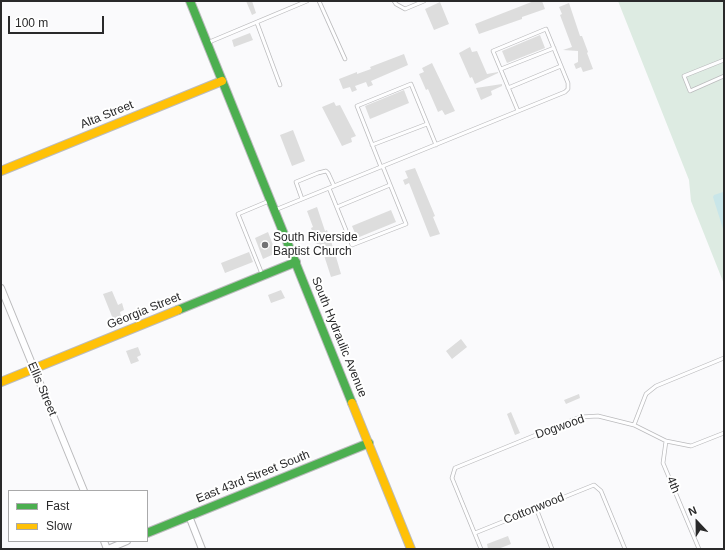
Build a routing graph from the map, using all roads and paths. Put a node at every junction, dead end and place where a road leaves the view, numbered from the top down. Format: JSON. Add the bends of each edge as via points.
{"nodes":[{"id":1,"x":190,"y":1,"type":"edge"},
{"id":2,"x":307,"y":1,"type":"edge"},
{"id":3,"x":319,"y":1,"type":"edge"},
{"id":4,"x":394,"y":1,"type":"edge"},
{"id":5,"x":424,"y":1,"type":"edge"},
{"id":6,"x":256,"y":22,"type":"junction"},
{"id":7,"x":207,"y":43,"type":"junction"},
{"id":8,"x":554,"y":48,"type":"junction"},
{"id":9,"x":345,"y":59,"type":"dead end"},
{"id":10,"x":724,"y":60,"type":"edge"},
{"id":11,"x":561,"y":66,"type":"junction"},
{"id":12,"x":501,"y":69,"type":"junction"},
{"id":13,"x":724,"y":76,"type":"edge"},
{"id":14,"x":222,"y":80,"type":"junction"},
{"id":15,"x":280,"y":85,"type":"dead end"},
{"id":16,"x":508,"y":88,"type":"junction"},
{"id":17,"x":518,"y":111,"type":"junction"},
{"id":18,"x":427,"y":124,"type":"junction"},
{"id":19,"x":372,"y":145,"type":"junction"},
{"id":20,"x":436,"y":146,"type":"junction"},
{"id":21,"x":382,"y":167,"type":"junction"},
{"id":22,"x":1,"y":171,"type":"edge"},
{"id":23,"x":390,"y":185,"type":"junction"},
{"id":24,"x":334,"y":186,"type":"junction"},
{"id":25,"x":329,"y":188,"type":"junction"},
{"id":26,"x":302,"y":199,"type":"junction"},
{"id":27,"x":271,"y":200,"type":"junction"},
{"id":28,"x":337,"y":207,"type":"junction"},
{"id":29,"x":275,"y":210,"type":"junction"},
{"id":30,"x":296,"y":262,"type":"junction"},
{"id":31,"x":263,"y":276,"type":"junction"},
{"id":32,"x":1,"y":288,"type":"edge"},
{"id":33,"x":724,"y":358,"type":"edge"},
{"id":34,"x":34,"y":369,"type":"junction"},
{"id":35,"x":1,"y":382,"type":"edge"},
{"id":36,"x":634,"y":425,"type":"junction"},
{"id":37,"x":724,"y":433,"type":"edge"},
{"id":38,"x":666,"y":441,"type":"junction"},
{"id":39,"x":369,"y":443,"type":"junction"},
{"id":40,"x":84,"y":490,"type":"edge"},
{"id":41,"x":536,"y":508,"type":"junction"},
{"id":42,"x":188,"y":516,"type":"junction"},
{"id":43,"x":148,"y":533,"type":"edge"},
{"id":44,"x":475,"y":534,"type":"junction"},
{"id":45,"x":125,"y":542,"type":"edge"},
{"id":46,"x":107,"y":549,"type":"edge"},
{"id":47,"x":202,"y":549,"type":"edge"},
{"id":48,"x":412,"y":549,"type":"edge"},
{"id":49,"x":481,"y":549,"type":"edge"},
{"id":50,"x":552,"y":549,"type":"edge"},
{"id":51,"x":625,"y":549,"type":"edge"},
{"id":52,"x":699,"y":549,"type":"edge"}],
"edges":[{"from":1,"to":7,"type":"street","name":"South Hydraulic Avenue"},
{"from":2,"to":6,"type":"lane"},
{"from":3,"to":9,"type":"lane"},
{"from":4,"to":5,"type":"lane","via":[[405,9]]},
{"from":6,"to":7,"type":"lane"},
{"from":6,"to":15,"type":"lane"},
{"from":7,"to":14,"type":"street","name":"South Hydraulic Avenue"},
{"from":8,"to":11,"type":"lane"},
{"from":8,"to":12,"type":"lane"},
{"from":8,"to":12,"type":"lane","via":[[546,29],[493,51]]},
{"from":10,"to":13,"type":"lane","via":[[684,76],[690,91]]},
{"from":11,"to":16,"type":"lane"},
{"from":11,"to":17,"type":"lane","via":[[568,89]]},
{"from":12,"to":16,"type":"lane"},
{"from":14,"to":22,"type":"street","name":"Alta Street"},
{"from":14,"to":27,"type":"street","name":"South Hydraulic Avenue"},
{"from":16,"to":17,"type":"lane"},
{"from":17,"to":20,"type":"lane"},
{"from":18,"to":19,"type":"lane"},
{"from":18,"to":19,"type":"lane","via":[[411,84],[357,106]]},
{"from":18,"to":20,"type":"lane"},
{"from":19,"to":21,"type":"lane"},
{"from":20,"to":21,"type":"lane"},
{"from":21,"to":23,"type":"lane"},
{"from":21,"to":24,"type":"lane"},
{"from":23,"to":28,"type":"lane"},
{"from":23,"to":28,"type":"lane","via":[[406,224],[352,245]]},
{"from":24,"to":25,"type":"lane"},
{"from":24,"to":26,"type":"lane","via":[[326,171],[318,173],[296,182]]},
{"from":25,"to":26,"type":"lane"},
{"from":25,"to":28,"type":"lane"},
{"from":26,"to":29,"type":"lane"},
{"from":27,"to":29,"type":"street","name":"South Hydraulic Avenue"},
{"from":27,"to":31,"type":"lane","via":[[238,214]]},
{"from":29,"to":30,"type":"street","name":"South Hydraulic Avenue"},
{"from":30,"to":31,"type":"street","name":"Georgia Street"},
{"from":30,"to":39,"type":"street","name":"South Hydraulic Avenue"},
{"from":31,"to":34,"type":"street","name":"Georgia Street"},
{"from":32,"to":34,"type":"street","name":"Ellis Street"},
{"from":33,"to":36,"type":"lane","via":[[656,386],[646,394]]},
{"from":34,"to":35,"type":"street","name":"Georgia Street"},
{"from":34,"to":40,"type":"street","name":"Ellis Street"},
{"from":36,"to":38,"type":"lane"},
{"from":36,"to":44,"type":"lane","name":"Dogwood","via":[[598,416],[580,417],[455,468],[452,478]]},
{"from":37,"to":38,"type":"lane","via":[[691,446]]},
{"from":38,"to":52,"type":"lane","name":"4th","via":[[664,463]]},
{"from":39,"to":42,"type":"street","name":"East 43rd Street South"},
{"from":39,"to":48,"type":"street","name":"South Hydraulic Avenue"},
{"from":41,"to":44,"type":"lane","name":"Cottonwood"},
{"from":41,"to":50,"type":"lane"},
{"from":41,"to":51,"type":"lane","name":"Cottonwood","via":[[594,485],[601,491]]},
{"from":42,"to":43,"type":"street","name":"East 43rd Street South"},
{"from":42,"to":47,"type":"street"},
{"from":44,"to":49,"type":"lane"},
{"from":45,"to":46,"type":"street"}]}
